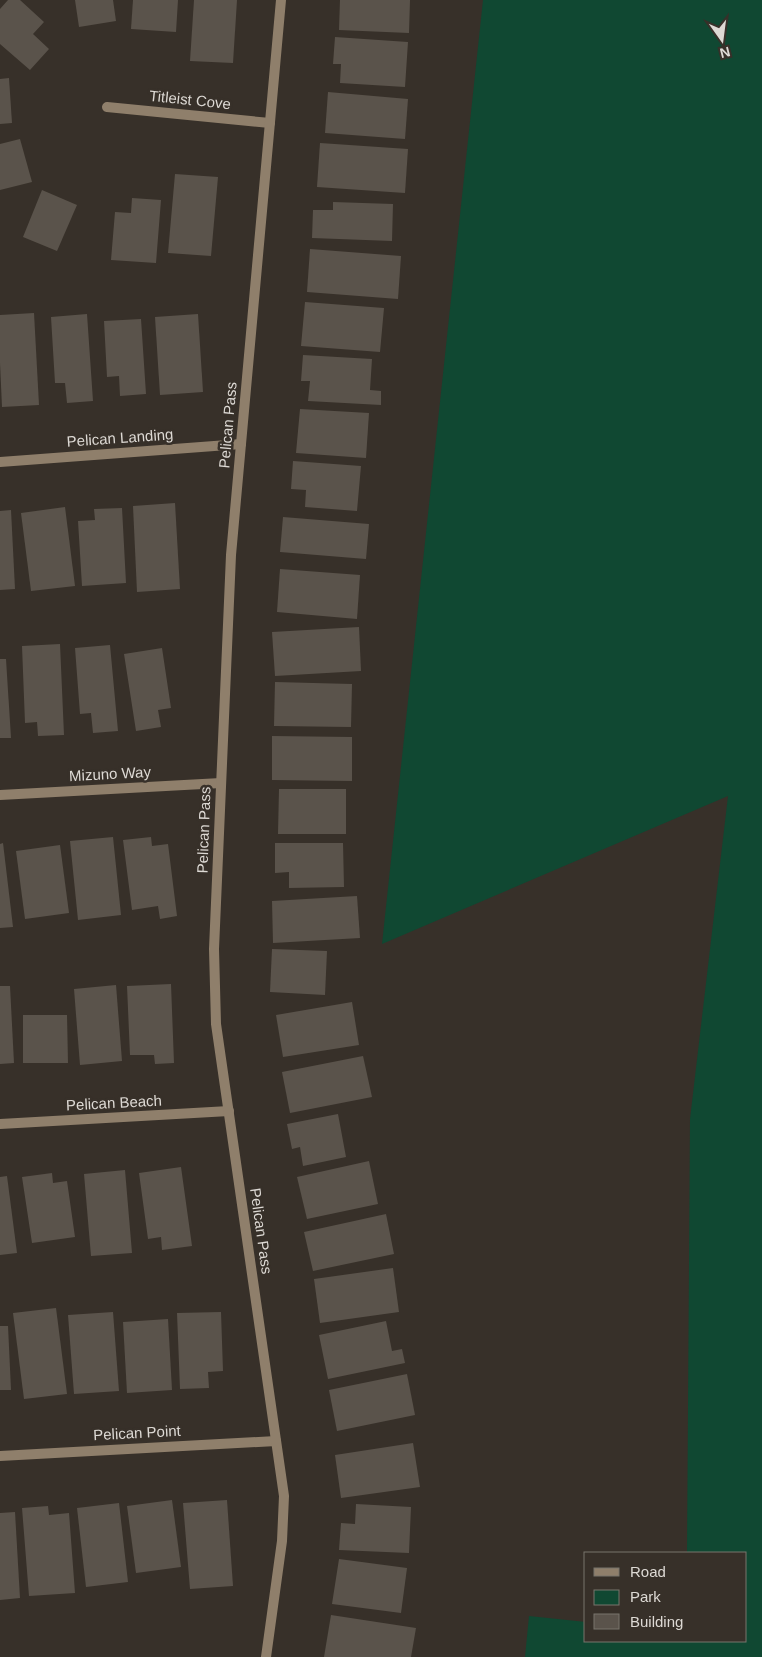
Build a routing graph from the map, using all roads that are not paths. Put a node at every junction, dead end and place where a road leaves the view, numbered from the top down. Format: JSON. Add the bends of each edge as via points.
{"nodes":[{"id":1,"x":281,"y":0,"type":"edge"},
{"id":2,"x":107,"y":107,"type":"dead end"},
{"id":3,"x":270,"y":123,"type":"junction"},
{"id":4,"x":241,"y":444,"type":"junction"},
{"id":5,"x":0,"y":462,"type":"edge"},
{"id":6,"x":221,"y":782,"type":"junction"},
{"id":7,"x":0,"y":795,"type":"edge"},
{"id":8,"x":229,"y":1111,"type":"junction"},
{"id":9,"x":0,"y":1124,"type":"edge"},
{"id":10,"x":276,"y":1441,"type":"junction"},
{"id":11,"x":0,"y":1456,"type":"edge"},
{"id":12,"x":266,"y":1657,"type":"edge"}],
"edges":[{"from":1,"to":3,"type":"street","name":"Pelican Pass"},
{"from":2,"to":3,"type":"street","name":"Titleist Cove"},
{"from":3,"to":4,"type":"street","name":"Pelican Pass"},
{"from":4,"to":5,"type":"street","name":"Pelican Landing"},
{"from":4,"to":6,"type":"street","name":"Pelican Pass","via":[[231,555]]},
{"from":6,"to":7,"type":"street","name":"Mizuno Way"},
{"from":6,"to":8,"type":"street","name":"Pelican Pass","via":[[214,949],[216,1024]]},
{"from":8,"to":9,"type":"street","name":"Pelican Beach"},
{"from":8,"to":10,"type":"street","name":"Pelican Pass"},
{"from":10,"to":11,"type":"street","name":"Pelican Point"},
{"from":10,"to":12,"type":"street","name":"Pelican Pass","via":[[284,1506]]}]}
